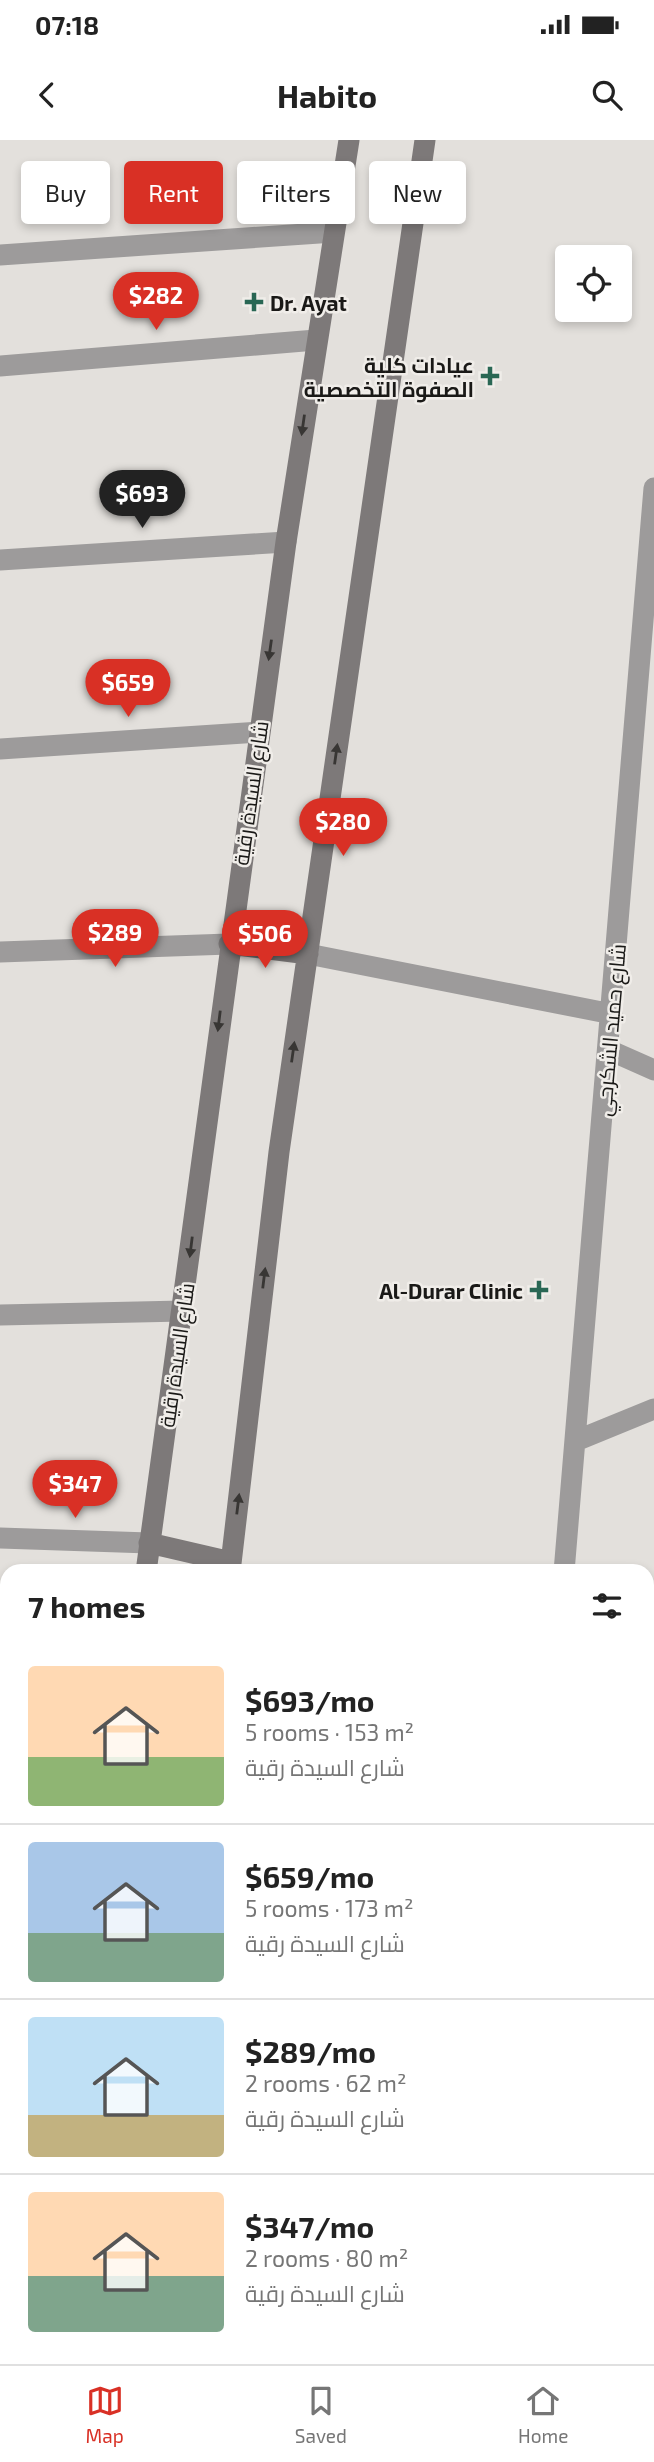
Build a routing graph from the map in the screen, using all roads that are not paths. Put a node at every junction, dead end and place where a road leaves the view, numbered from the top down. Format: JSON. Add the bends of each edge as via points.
{"nodes":[{"id":1,"x":349,"y":140,"type":"edge"},
{"id":2,"x":425,"y":140,"type":"edge"},
{"id":3,"x":334,"y":232,"type":"junction"},
{"id":4,"x":0,"y":255,"type":"edge"},
{"id":5,"x":316,"y":340,"type":"junction"},
{"id":6,"x":0,"y":366,"type":"edge"},
{"id":7,"x":654,"y":488,"type":"edge"},
{"id":8,"x":286,"y":542,"type":"junction"},
{"id":9,"x":0,"y":560,"type":"edge"},
{"id":10,"x":646,"y":693,"type":"edge"},
{"id":11,"x":259,"y":732,"type":"junction"},
{"id":12,"x":0,"y":749,"type":"edge"},
{"id":13,"x":229,"y":944,"type":"junction"},
{"id":14,"x":0,"y":953,"type":"edge"},
{"id":15,"x":307,"y":954,"type":"junction"},
{"id":16,"x":612,"y":1014,"type":"junction"},
{"id":17,"x":609,"y":1049,"type":"junction"},
{"id":18,"x":654,"y":1070,"type":"edge"},
{"id":19,"x":183,"y":1311,"type":"junction"},
{"id":20,"x":0,"y":1315,"type":"edge"},
{"id":21,"x":654,"y":1409,"type":"edge"},
{"id":22,"x":578,"y":1440,"type":"junction"},
{"id":23,"x":0,"y":1538,"type":"edge"},
{"id":24,"x":149,"y":1543,"type":"junction"},
{"id":25,"x":147,"y":1564,"type":"edge"},
{"id":26,"x":221,"y":1564,"type":"edge"},
{"id":27,"x":231,"y":1564,"type":"edge"},
{"id":28,"x":565,"y":1564,"type":"edge"}],
"edges":[{"from":1,"to":3,"type":"main road","name":"شارع السيدة رقية"},
{"from":15,"to":2,"type":"main road","one_way":true},
{"from":3,"to":4,"type":"street"},
{"from":3,"to":5,"type":"main road","name":"شارع السيدة رقية"},
{"from":5,"to":6,"type":"street"},
{"from":5,"to":8,"type":"main road","name":"شارع السيدة رقية","one_way":true},
{"from":7,"to":10,"type":"street","name":"شارع حميد الشكرجي"},
{"from":8,"to":9,"type":"street"},
{"from":8,"to":11,"type":"main road","name":"شارع السيدة رقية","one_way":true},
{"from":10,"to":16,"type":"street","name":"شارع حميد الشكرجي"},
{"from":11,"to":12,"type":"street"},
{"from":11,"to":13,"type":"main road","name":"شارع السيدة رقية"},
{"from":13,"to":14,"type":"street"},
{"from":13,"to":15,"type":"main road"},
{"from":13,"to":19,"type":"main road","name":"شارع السيدة رقية","one_way":true},
{"from":15,"to":16,"type":"street"},
{"from":27,"to":15,"type":"main road","one_way":true,"via":[[277,1166]]},
{"from":16,"to":17,"type":"street","name":"شارع حميد الشكرجي"},
{"from":17,"to":18,"type":"street"},
{"from":17,"to":22,"type":"street","name":"شارع حميد الشكرجي"},
{"from":19,"to":20,"type":"street"},
{"from":19,"to":24,"type":"main road","name":"شارع السيدة رقية"},
{"from":21,"to":22,"type":"street"},
{"from":22,"to":28,"type":"street","name":"شارع حميد الشكرجي"},
{"from":23,"to":24,"type":"street"},
{"from":24,"to":25,"type":"main road","name":"شارع السيدة رقية"},
{"from":24,"to":26,"type":"main road"}]}
